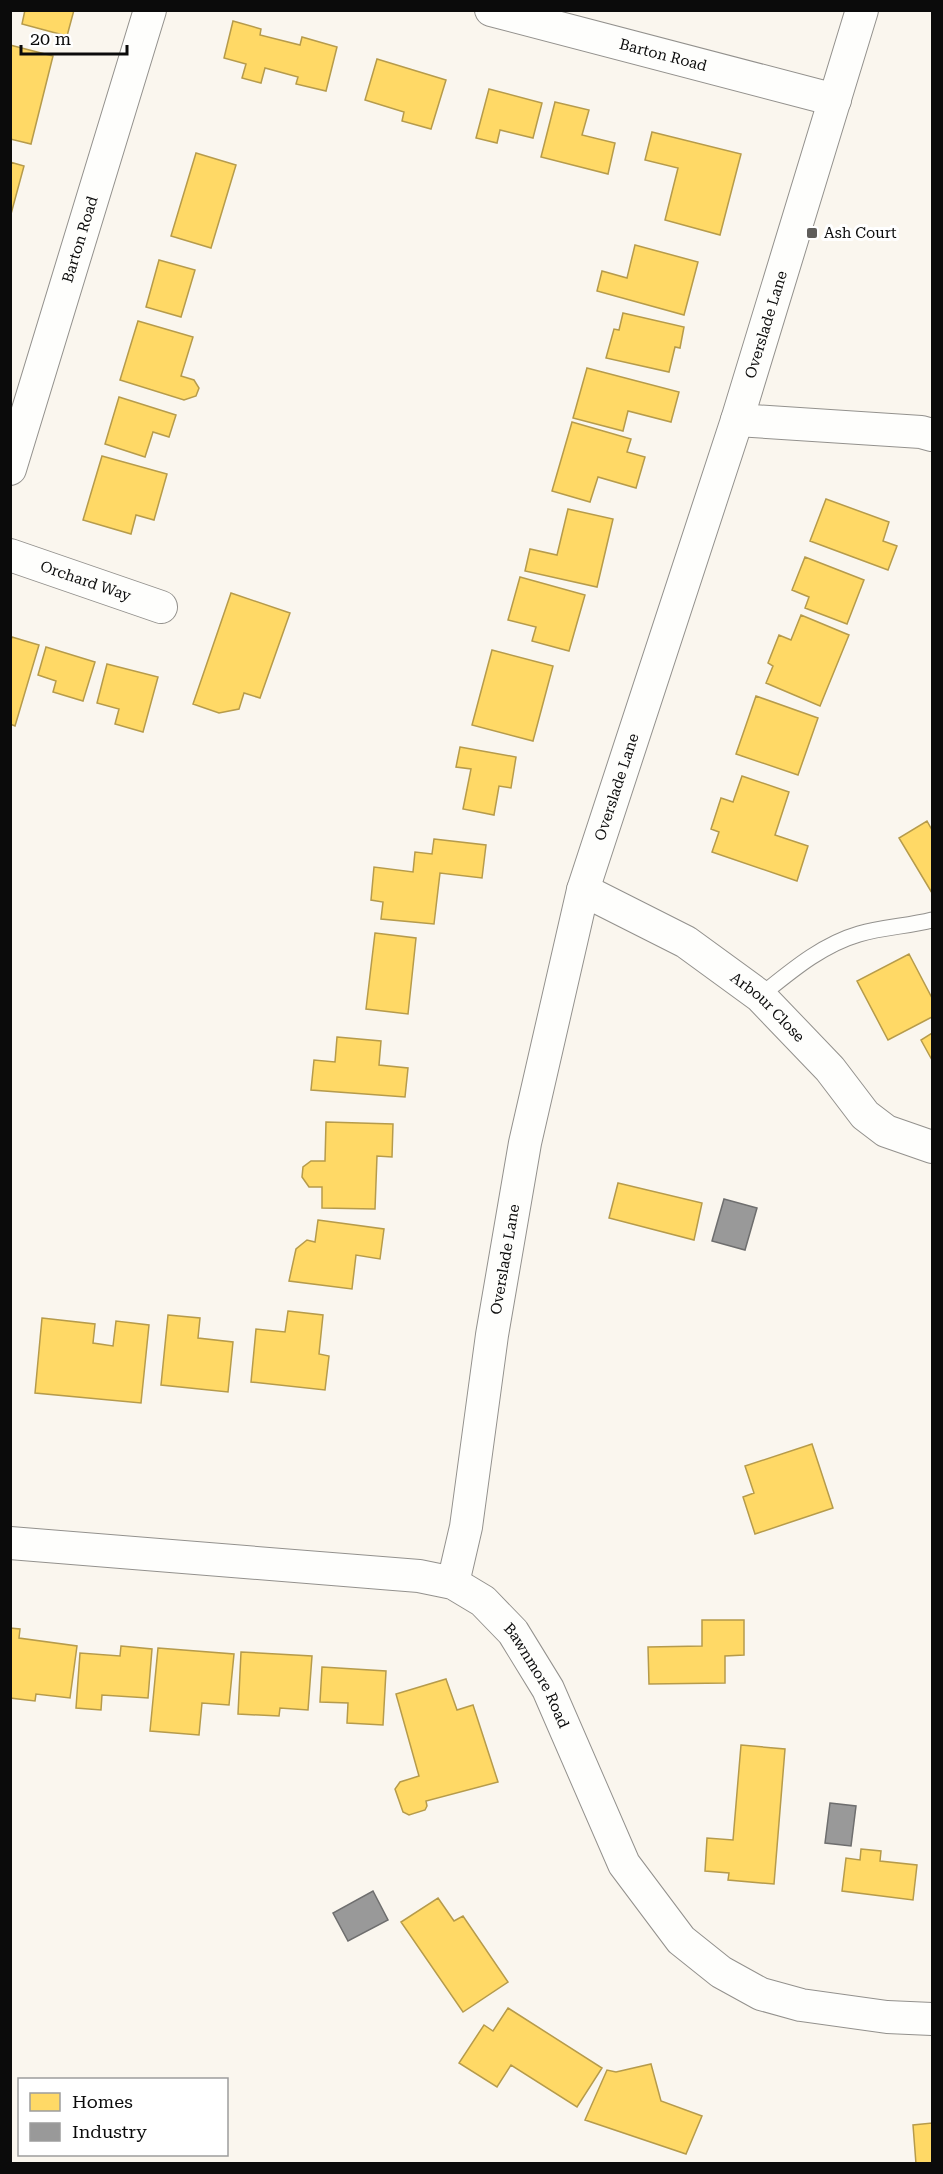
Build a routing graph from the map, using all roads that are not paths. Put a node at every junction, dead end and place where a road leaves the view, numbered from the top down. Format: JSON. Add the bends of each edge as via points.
{"nodes":[{"id":1,"x":150,"y":10,"type":"edge"},
{"id":2,"x":491,"y":10,"type":"edge"},
{"id":3,"x":862,"y":10,"type":"edge"},
{"id":4,"x":835,"y":100,"type":"junction"},
{"id":5,"x":737,"y":420,"type":"junction"},
{"id":6,"x":933,"y":435,"type":"edge"},
{"id":7,"x":10,"y":469,"type":"edge"},
{"id":8,"x":10,"y":555,"type":"edge"},
{"id":9,"x":161,"y":607,"type":"dead end"},
{"id":10,"x":583,"y":890,"type":"junction"},
{"id":11,"x":933,"y":920,"type":"edge"},
{"id":12,"x":760,"y":996,"type":"junction"},
{"id":13,"x":933,"y":1146,"type":"edge"},
{"id":14,"x":10,"y":1543,"type":"edge"},
{"id":15,"x":453,"y":1583,"type":"junction"},
{"id":16,"x":933,"y":2019,"type":"edge"}],
"edges":[{"from":1,"to":7,"type":"street","name":"Barton Road"},
{"from":2,"to":4,"type":"street","name":"Barton Road"},
{"from":3,"to":4,"type":"street","name":"Overslade Lane"},
{"from":4,"to":5,"type":"street","name":"Overslade Lane"},
{"from":5,"to":6,"type":"street"},
{"from":5,"to":10,"type":"street","name":"Overslade Lane"},
{"from":8,"to":9,"type":"street","name":"Orchard Way"},
{"from":10,"to":12,"type":"street","name":"Arbour Close","via":[[686,942]]},
{"from":10,"to":15,"type":"street","name":"Overslade Lane","via":[[525,1143],[492,1335],[466,1527]]},
{"from":11,"to":12,"type":"lane","via":[[860,934],[831,945]]},
{"from":12,"to":13,"type":"street","name":"Arbour Close","via":[[831,1069],[865,1115],[886,1131]]},
{"from":14,"to":15,"type":"street","name":"Bawnmore Road","via":[[419,1576]]},
{"from":15,"to":16,"type":"street","name":"Bawnmore Road","via":[[483,1601],[513,1632],[548,1689],[624,1864],[681,1940],[721,1972],[761,1994],[801,2005]]}]}
